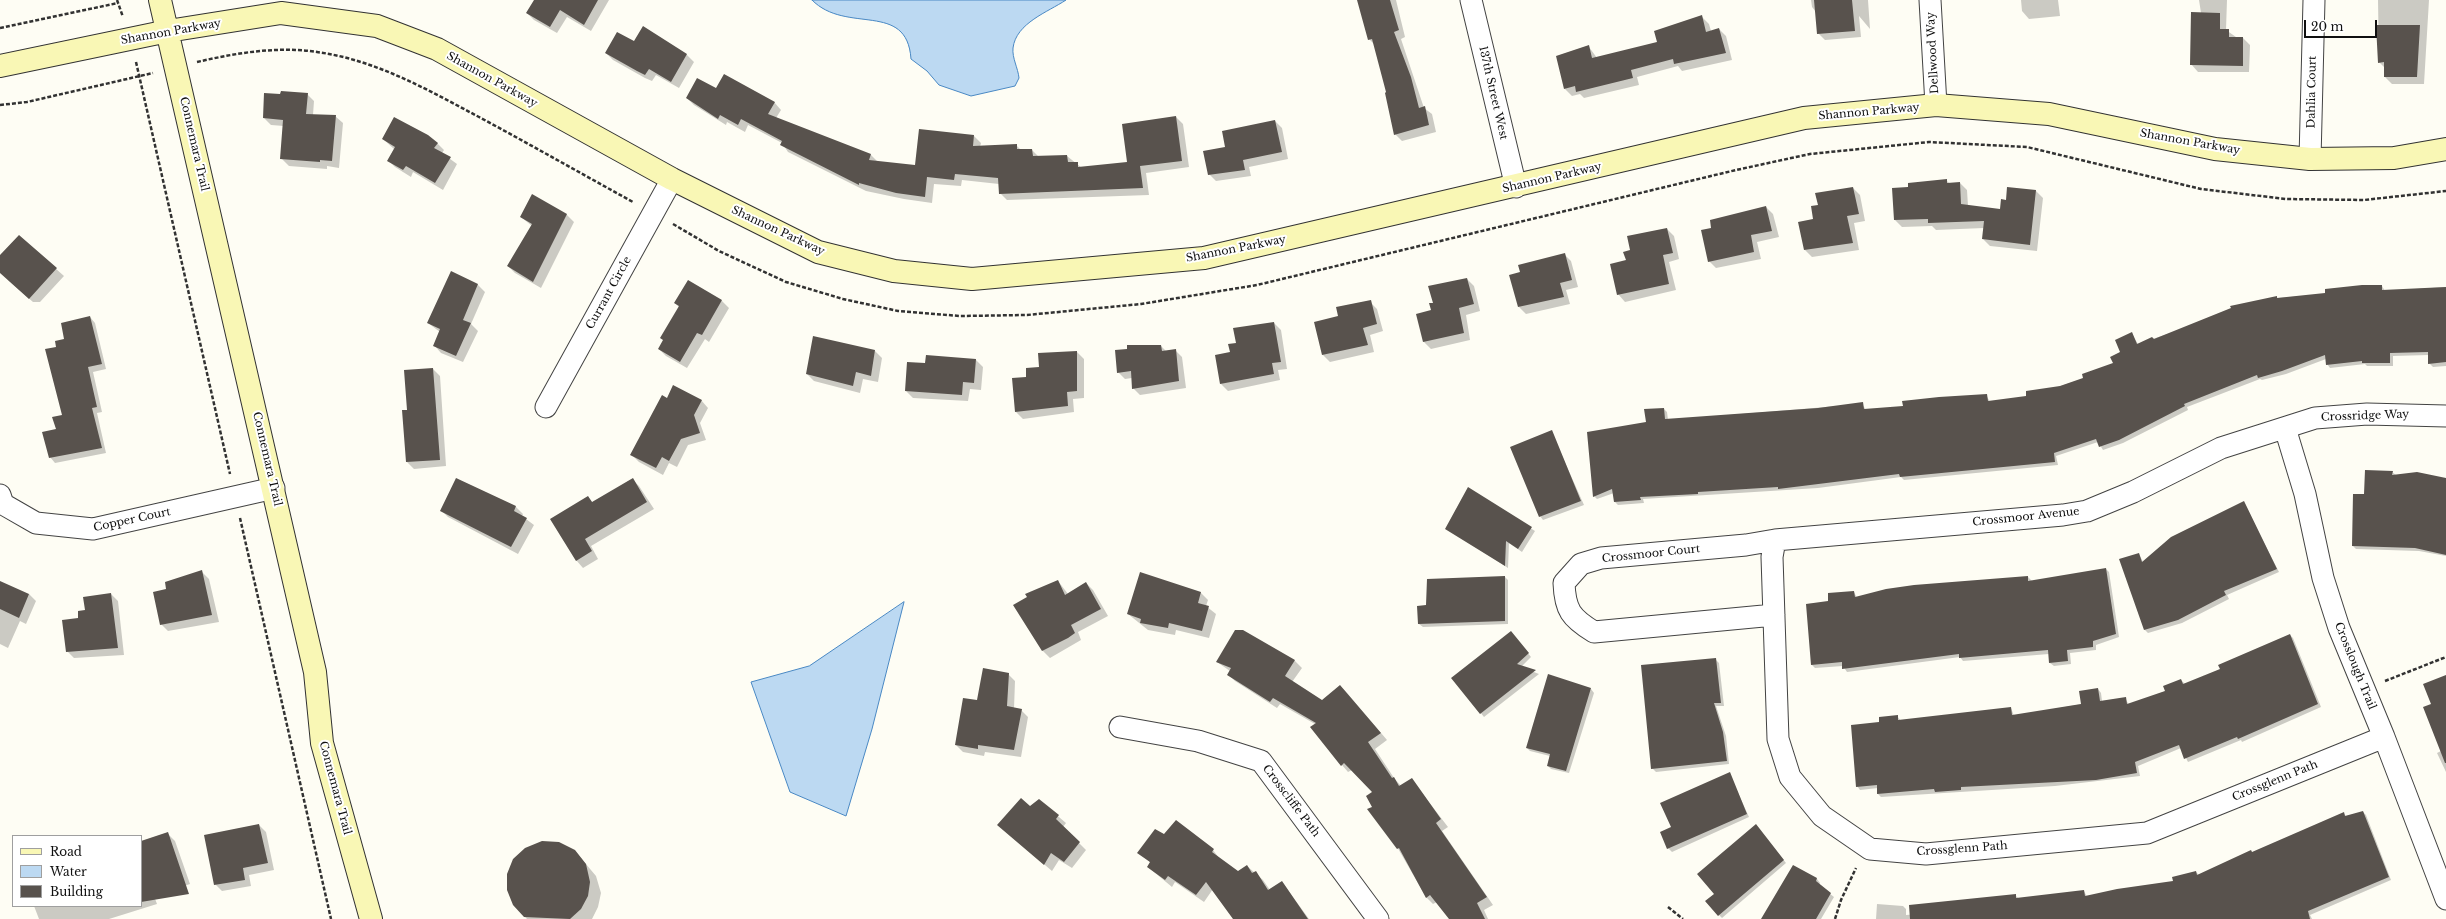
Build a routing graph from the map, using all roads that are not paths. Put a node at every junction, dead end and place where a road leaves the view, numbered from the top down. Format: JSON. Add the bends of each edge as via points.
{"nodes":[{"id":1,"x":160,"y":0,"type":"edge"},
{"id":2,"x":1471,"y":0,"type":"edge"},
{"id":3,"x":1930,"y":0,"type":"edge"},
{"id":4,"x":2314,"y":0,"type":"edge"},
{"id":5,"x":168,"y":31,"type":"junction"},
{"id":6,"x":0,"y":66,"type":"edge"},
{"id":7,"x":1936,"y":105,"type":"junction"},
{"id":8,"x":2446,"y":149,"type":"edge"},
{"id":9,"x":2310,"y":159,"type":"junction"},
{"id":10,"x":672,"y":179,"type":"junction"},
{"id":11,"x":1516,"y":187,"type":"junction"},
{"id":12,"x":546,"y":407,"type":"dead end"},
{"id":13,"x":2446,"y":416,"type":"edge"},
{"id":14,"x":2285,"y":428,"type":"junction"},
{"id":15,"x":274,"y":488,"type":"junction"},
{"id":16,"x":0,"y":495,"type":"edge"},
{"id":17,"x":1775,"y":540,"type":"junction"},
{"id":18,"x":1774,"y":615,"type":"junction"},
{"id":19,"x":1120,"y":727,"type":"dead end"},
{"id":20,"x":2384,"y":737,"type":"junction"},
{"id":21,"x":2446,"y":899,"type":"edge"},
{"id":22,"x":370,"y":919,"type":"edge"},
{"id":23,"x":1378,"y":919,"type":"edge"}],
"edges":[{"from":1,"to":5,"type":"street","name":"Connemara Trail"},
{"from":2,"to":11,"type":"street","name":"137th Street West"},
{"from":3,"to":7,"type":"street","name":"Dellwood Way"},
{"from":4,"to":9,"type":"street","name":"Dahlia Court"},
{"from":5,"to":6,"type":"street","name":"Shannon Parkway"},
{"from":5,"to":10,"type":"street","name":"Shannon Parkway","via":[[281,13],[377,26],[437,49]]},
{"from":5,"to":15,"type":"street","name":"Connemara Trail"},
{"from":7,"to":9,"type":"street","name":"Shannon Parkway","via":[[2050,114],[2215,149]]},
{"from":7,"to":11,"type":"street","name":"Shannon Parkway","via":[[1804,118]]},
{"from":8,"to":9,"type":"street","name":"Shannon Parkway","via":[[2394,158]]},
{"from":10,"to":11,"type":"street","name":"Shannon Parkway","via":[[818,252],[894,271],[972,279],[1204,258]]},
{"from":10,"to":12,"type":"street","name":"Currant Circle"},
{"from":13,"to":14,"type":"street","name":"Crossridge Way","via":[[2367,414],[2315,418]]},
{"from":14,"to":17,"type":"street","name":"Crossmoor Avenue","via":[[2221,448],[2134,492],[2087,511]]},
{"from":14,"to":20,"type":"street","name":"Crosslough Trail","via":[[2305,494],[2323,578],[2339,628]]},
{"from":15,"to":16,"type":"street","name":"Copper Court","via":[[93,529],[36,523],[3,504]]},
{"from":15,"to":22,"type":"street","name":"Connemara Trail","via":[[315,672],[322,743]]},
{"from":17,"to":18,"type":"street","name":"Crossglenn Path","via":[[1772,556]]},
{"from":17,"to":18,"type":"street","name":"Crossmoor Court","via":[[1601,558],[1582,564],[1564,583],[1564,600],[1574,620],[1594,632]]},
{"from":18,"to":20,"type":"street","name":"Crossglenn Path","via":[[1778,739],[1790,778],[1822,816],[1867,847],[1896,853],[1926,854],[2147,833]]},
{"from":19,"to":23,"type":"street","name":"Crosscliffe Path","via":[[1198,741],[1261,761]]},
{"from":20,"to":21,"type":"street","name":"Crosslough Trail"}]}
